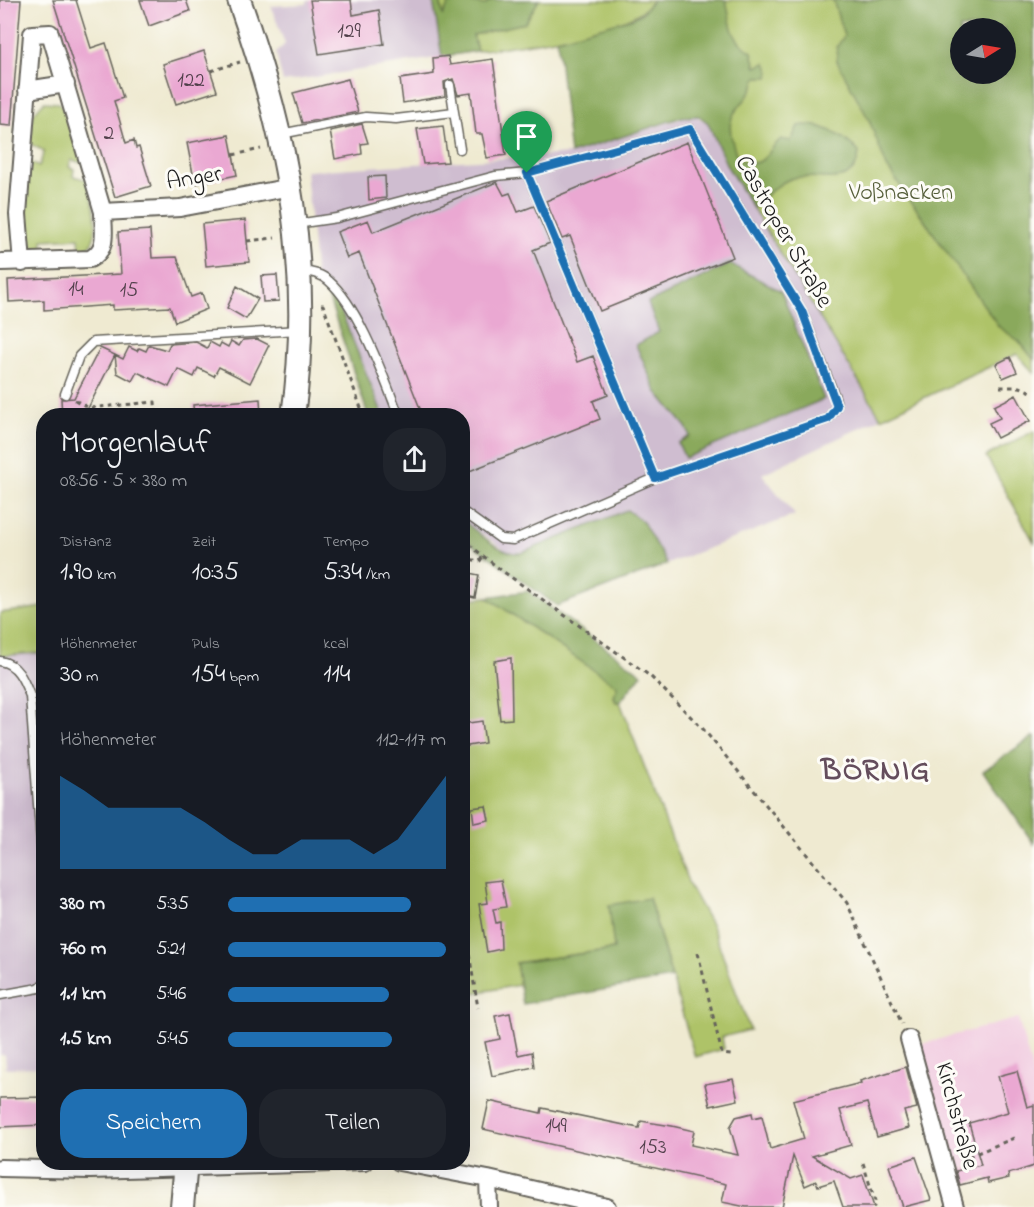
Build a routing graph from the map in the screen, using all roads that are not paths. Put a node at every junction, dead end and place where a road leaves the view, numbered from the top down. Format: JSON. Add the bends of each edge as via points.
{"nodes":[{"id":1,"x":239,"y":0,"type":"edge"},
{"id":2,"x":66,"y":84,"type":"junction"},
{"id":3,"x":450,"y":85,"type":"dead end"},
{"id":4,"x":27,"y":90,"type":"junction"},
{"id":5,"x":454,"y":112,"type":"junction"},
{"id":6,"x":282,"y":139,"type":"junction"},
{"id":7,"x":459,"y":149,"type":"dead end"},
{"id":8,"x":527,"y":173,"type":"junction"},
{"id":9,"x":291,"y":188,"type":"junction"},
{"id":10,"x":103,"y":212,"type":"junction"},
{"id":11,"x":296,"y":230,"type":"junction"},
{"id":12,"x":2,"y":262,"type":"dead end"},
{"id":13,"x":22,"y":263,"type":"junction"},
{"id":14,"x":299,"y":270,"type":"junction"},
{"id":15,"x":300,"y":330,"type":"junction"},
{"id":16,"x":65,"y":394,"type":"road end"},
{"id":17,"x":294,"y":408,"type":"edge"},
{"id":18,"x":396,"y":408,"type":"edge"},
{"id":19,"x":655,"y":478,"type":"junction"},
{"id":20,"x":470,"y":517,"type":"edge"},
{"id":21,"x":0,"y":661,"type":"edge"},
{"id":22,"x":36,"y":777,"type":"edge"},
{"id":23,"x":36,"y":987,"type":"edge"},
{"id":24,"x":0,"y":995,"type":"edge"},
{"id":25,"x":909,"y":1039,"type":"road end"},
{"id":26,"x":36,"y":1167,"type":"edge"},
{"id":27,"x":0,"y":1168,"type":"edge"},
{"id":28,"x":186,"y":1170,"type":"edge"},
{"id":29,"x":441,"y":1170,"type":"edge"},
{"id":30,"x":488,"y":1179,"type":"junction"},
{"id":31,"x":182,"y":1207,"type":"edge"},
{"id":32,"x":489,"y":1207,"type":"edge"},
{"id":33,"x":607,"y":1207,"type":"edge"},
{"id":34,"x":955,"y":1207,"type":"edge"}],
"edges":[{"from":1,"to":6,"type":"main road","via":[[260,56]]},
{"from":2,"to":4,"type":"street"},
{"from":2,"to":4,"type":"street","via":[[50,33],[32,34]]},
{"from":2,"to":10,"type":"street"},
{"from":3,"to":5,"type":"lane"},
{"from":4,"to":13,"type":"street","via":[[18,214]]},
{"from":5,"to":6,"type":"lane","via":[[396,119],[366,117]]},
{"from":5,"to":7,"type":"lane"},
{"from":6,"to":9,"type":"main road"},
{"from":8,"to":11,"type":"lane","name":"Castroper Straße","via":[[495,176]]},
{"from":8,"to":19,"type":"lane"},
{"from":8,"to":19,"type":"lane","name":"Castroper Straße","via":[[690,129],[802,311],[835,396],[837,406],[833,415]]},
{"from":9,"to":10,"type":"street","name":"Anger","via":[[180,208]]},
{"from":9,"to":11,"type":"main road"},
{"from":10,"to":13,"type":"street","via":[[104,245],[99,254],[90,259]]},
{"from":11,"to":14,"type":"main road"},
{"from":12,"to":13,"type":"street"},
{"from":14,"to":15,"type":"main road"},
{"from":14,"to":18,"type":"lane","via":[[319,274],[339,292],[367,337]]},
{"from":15,"to":16,"type":"lane","via":[[93,342],[79,356]]},
{"from":15,"to":17,"type":"main road"},
{"from":19,"to":20,"type":"lane","name":"Castroper Straße","via":[[513,540],[501,539]]},
{"from":21,"to":22,"type":"lane","via":[[8,662],[21,675],[30,696]]},
{"from":23,"to":24,"type":"lane"},
{"from":25,"to":34,"type":"street","name":"Kirchstraße"},
{"from":26,"to":27,"type":"street"},
{"from":28,"to":31,"type":"main road"},
{"from":29,"to":30,"type":"street"},
{"from":30,"to":32,"type":"street"},
{"from":30,"to":33,"type":"street"}]}
